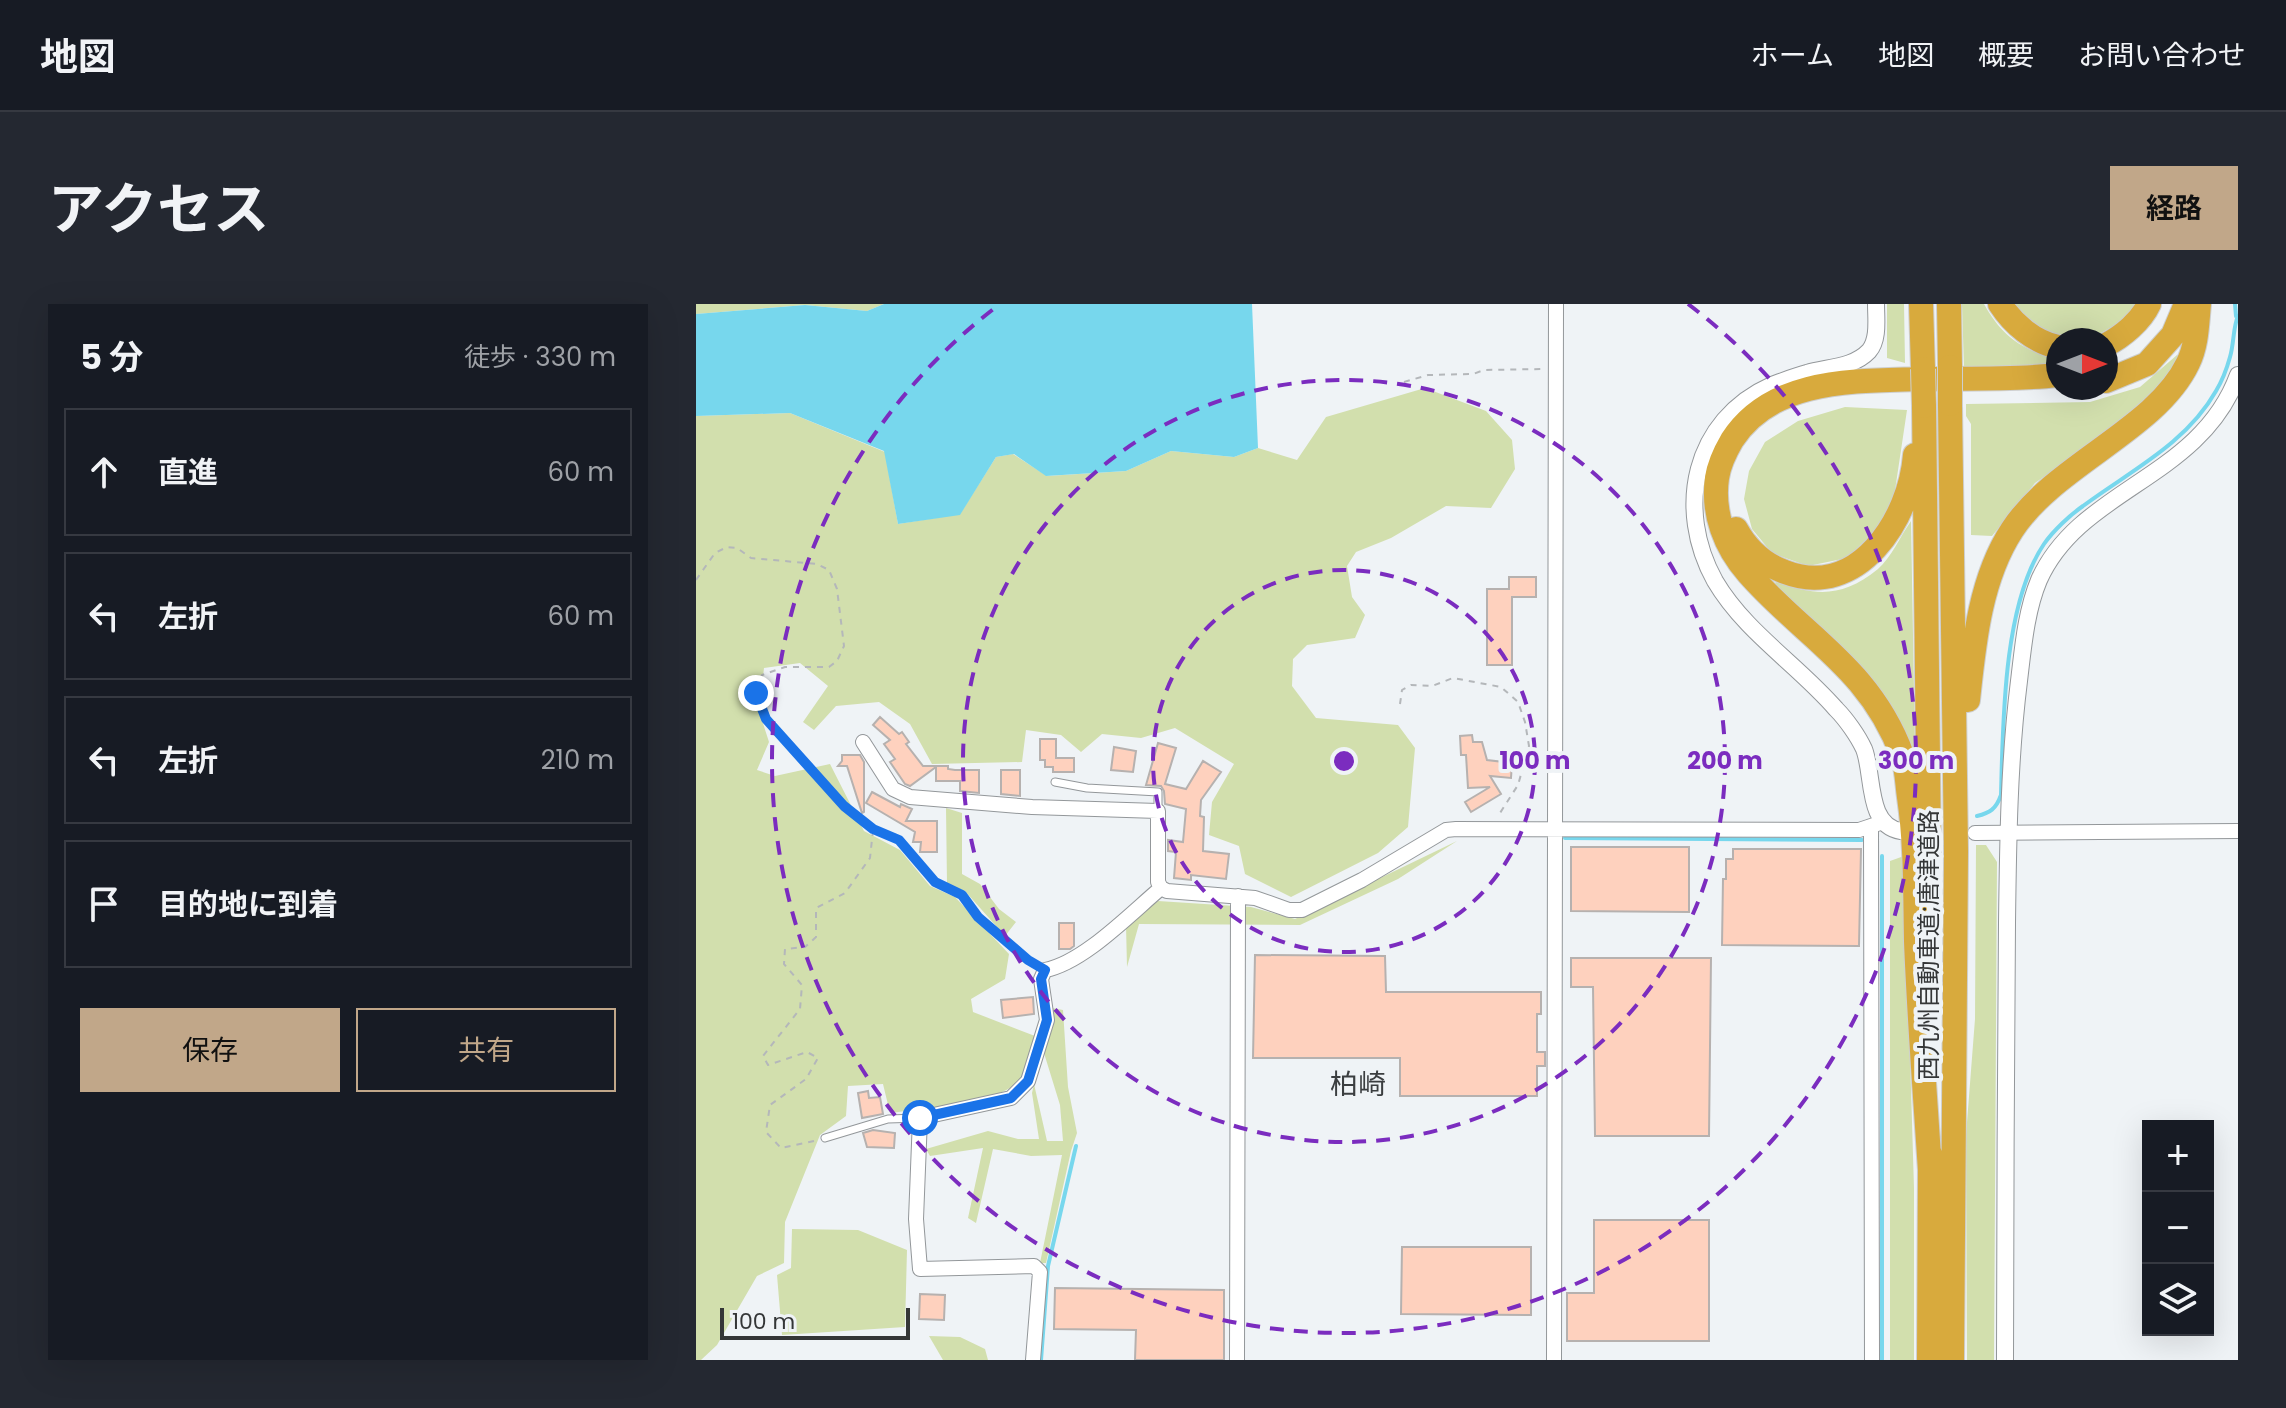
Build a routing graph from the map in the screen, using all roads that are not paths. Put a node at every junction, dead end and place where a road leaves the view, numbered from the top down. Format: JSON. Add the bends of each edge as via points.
{"nodes":[{"id":1,"x":1556,"y":304,"type":"edge"},
{"id":2,"x":1876,"y":304,"type":"edge"},
{"id":3,"x":1921,"y":304,"type":"edge"},
{"id":4,"x":1949,"y":304,"type":"edge"},
{"id":5,"x":2000,"y":304,"type":"edge"},
{"id":6,"x":2149,"y":304,"type":"edge"},
{"id":7,"x":2171,"y":304,"type":"edge"},
{"id":8,"x":2186,"y":304,"type":"edge"},
{"id":9,"x":2199,"y":304,"type":"edge"},
{"id":10,"x":2118,"y":339,"type":"edge"},
{"id":11,"x":2046,"y":344,"type":"edge"},
{"id":12,"x":2118,"y":364,"type":"edge"},
{"id":13,"x":2046,"y":375,"type":"edge"},
{"id":14,"x":2238,"y":375,"type":"edge"},
{"id":15,"x":2118,"y":376,"type":"edge"},
{"id":16,"x":2046,"y":389,"type":"edge"},
{"id":17,"x":1922,"y":391,"type":"junction"},
{"id":18,"x":1922,"y":394,"type":"edge"},
{"id":19,"x":1922,"y":394,"type":"edge"},
{"id":20,"x":1922,"y":394,"type":"edge"},
{"id":21,"x":1922,"y":394,"type":"edge"},
{"id":22,"x":863,"y":742,"type":"dead end"},
{"id":23,"x":1055,"y":782,"type":"dead end"},
{"id":24,"x":1158,"y":811,"type":"junction"},
{"id":25,"x":1877,"y":824,"type":"junction"},
{"id":26,"x":1556,"y":829,"type":"junction"},
{"id":27,"x":1901,"y":831,"type":"dead end"},
{"id":28,"x":2238,"y":831,"type":"edge"},
{"id":29,"x":2008,"y":832,"type":"junction"},
{"id":30,"x":1975,"y":833,"type":"dead end"},
{"id":31,"x":1956,"y":852,"type":"junction"},
{"id":32,"x":1161,"y":888,"type":"junction"},
{"id":33,"x":1238,"y":896,"type":"junction"},
{"id":34,"x":920,"y":1118,"type":"junction"},
{"id":35,"x":825,"y":1138,"type":"road end"},
{"id":36,"x":1930,"y":1171,"type":"junction"},
{"id":37,"x":1033,"y":1360,"type":"edge"},
{"id":38,"x":1237,"y":1360,"type":"edge"},
{"id":39,"x":1554,"y":1360,"type":"edge"},
{"id":40,"x":1872,"y":1360,"type":"edge"},
{"id":41,"x":1929,"y":1360,"type":"edge"},
{"id":42,"x":1952,"y":1360,"type":"edge"},
{"id":43,"x":2005,"y":1360,"type":"edge"}],
"edges":[{"from":1,"to":26,"type":"street"},
{"from":2,"to":25,"type":"street","via":[[1876,334],[1863,357],[1769,387],[1740,406],[1712,435],[1700,458],[1694,513],[1700,546],[1716,582],[1747,622],[1837,709],[1864,748]]},
{"from":3,"to":17,"type":"highway"},
{"from":4,"to":31,"type":"highway","name":"西九州自動車道;唐津道路"},
{"from":5,"to":11,"type":"highway","via":[[2011,321]]},
{"from":6,"to":10,"type":"highway"},
{"from":7,"to":12,"type":"highway","via":[[2153,338]]},
{"from":8,"to":15,"type":"highway","via":[[2173,335],[2147,364]]},
{"from":9,"to":31,"type":"highway","via":[[2188,363],[2173,386],[2045,491],[2012,531],[1988,584],[1975,639]]},
{"from":13,"to":36,"type":"highway","via":[[1850,381],[1807,389],[1761,410],[1741,426],[1718,467],[1715,494],[1729,545],[1747,571],[1843,661],[1884,717],[1904,758],[1915,837]]},
{"from":14,"to":29,"type":"street","via":[[2213,423],[2176,458],[2094,514],[2051,557],[2024,636]]},
{"from":16,"to":18,"type":"highway"},
{"from":17,"to":21,"type":"highway"},
{"from":17,"to":36,"type":"highway","name":"西九州自動車道;唐津道路"},
{"from":19,"to":20,"type":"highway","via":[[1823,398],[1794,406],[1754,432],[1729,476],[1728,507],[1751,550],[1769,566],[1797,577],[1829,577],[1859,565],[1885,539],[1901,509],[1915,462]]},
{"from":22,"to":24,"type":"street","via":[[893,789],[910,797]]},
{"from":23,"to":24,"type":"lane","via":[[1158,792]]},
{"from":24,"to":32,"type":"street"},
{"from":25,"to":26,"type":"street","via":[[1859,830]]},
{"from":25,"to":27,"type":"street"},
{"from":25,"to":40,"type":"street"},
{"from":26,"to":33,"type":"street","via":[[1446,830],[1302,910]]},
{"from":26,"to":39,"type":"street"},
{"from":28,"to":29,"type":"street"},
{"from":29,"to":30,"type":"street"},
{"from":29,"to":43,"type":"street"},
{"from":31,"to":42,"type":"highway","name":"西九州自動車道;唐津道路"},
{"from":32,"to":33,"type":"street"},
{"from":32,"to":34,"type":"street","via":[[1077,958],[1045,970],[1041,979],[1047,1020],[1028,1081],[1011,1098]]},
{"from":33,"to":38,"type":"street"},
{"from":34,"to":35,"type":"lane","via":[[888,1119]]},
{"from":34,"to":37,"type":"street","via":[[920,1269],[1034,1266],[1040,1272]]},
{"from":36,"to":41,"type":"highway","name":"西九州自動車道;唐津道路"}]}
